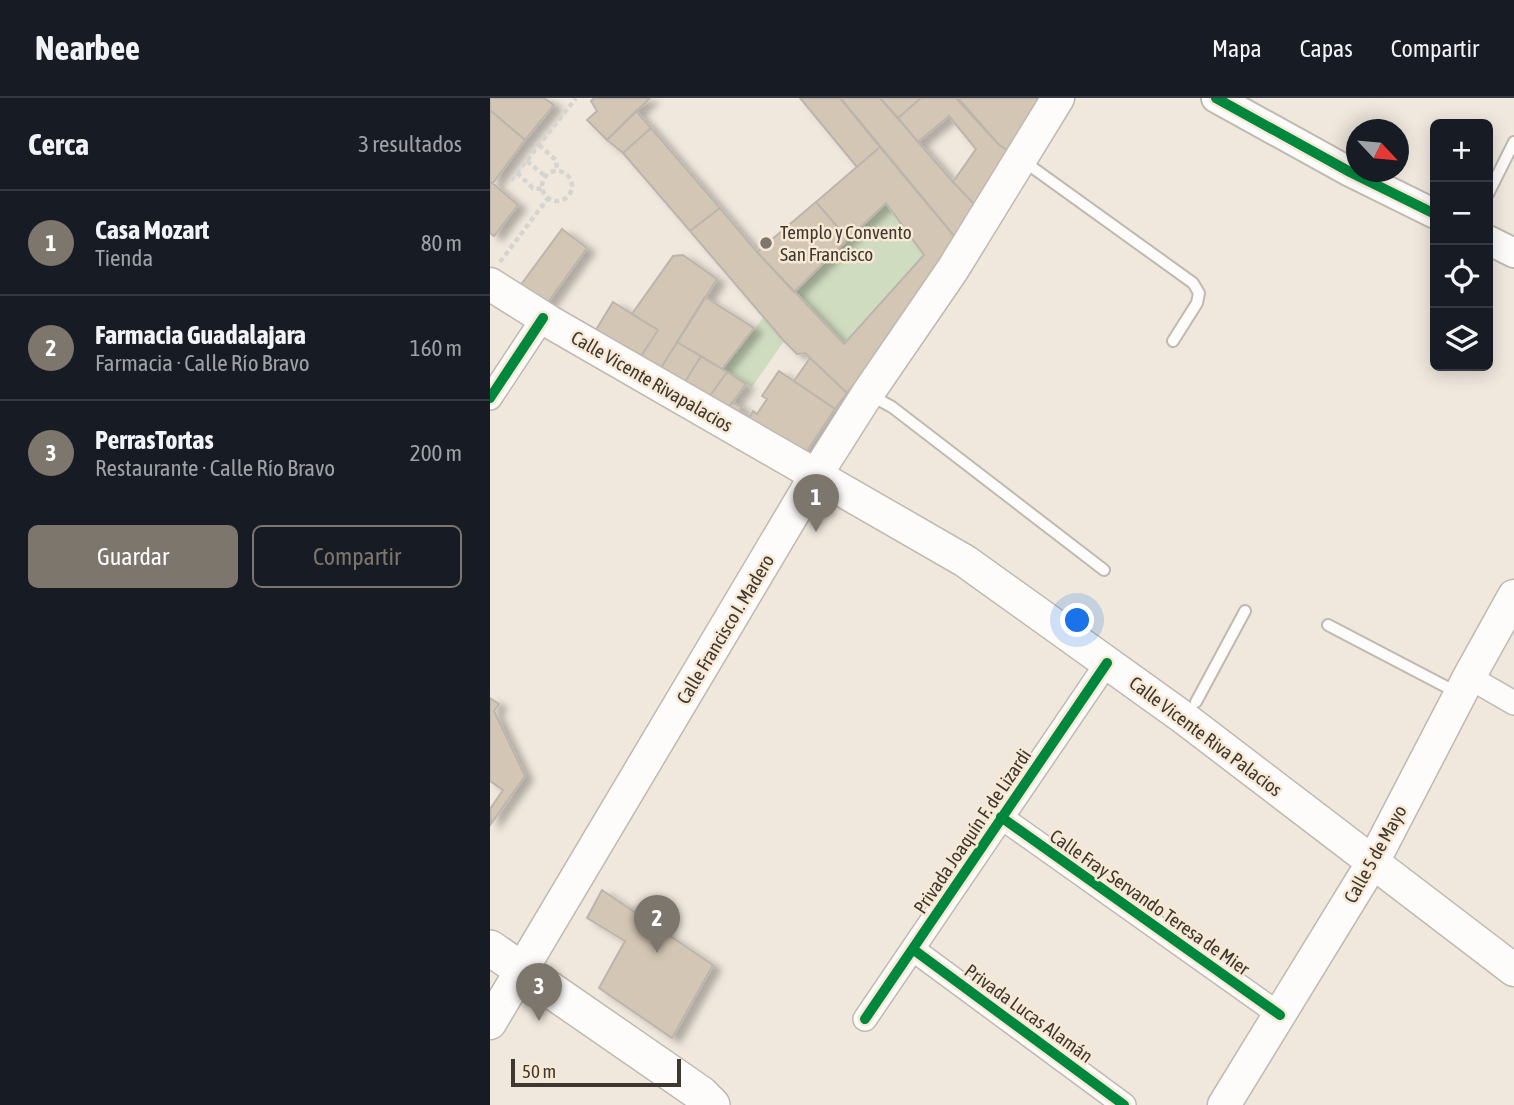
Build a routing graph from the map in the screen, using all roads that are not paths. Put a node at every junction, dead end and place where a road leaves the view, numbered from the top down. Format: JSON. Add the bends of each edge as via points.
{"nodes":[{"id":1,"x":1058,"y":98,"type":"edge"},
{"id":2,"x":1216,"y":98,"type":"edge"},
{"id":3,"x":1514,"y":142,"type":"edge"},
{"id":4,"x":1019,"y":158,"type":"junction"},
{"id":5,"x":1493,"y":184,"type":"edge"},
{"id":6,"x":1430,"y":212,"type":"edge"},
{"id":7,"x":1493,"y":242,"type":"edge"},
{"id":8,"x":1514,"y":253,"type":"edge"},
{"id":9,"x":495,"y":274,"type":"edge"},
{"id":10,"x":543,"y":318,"type":"junction"},
{"id":11,"x":1173,"y":341,"type":"dead end"},
{"id":12,"x":868,"y":393,"type":"junction"},
{"id":13,"x":490,"y":398,"type":"edge"},
{"id":14,"x":816,"y":475,"type":"junction"},
{"id":15,"x":1104,"y":569,"type":"dead end"},
{"id":16,"x":1514,"y":596,"type":"edge"},
{"id":17,"x":1245,"y":611,"type":"dead end"},
{"id":18,"x":1328,"y":625,"type":"dead end"},
{"id":19,"x":1107,"y":663,"type":"junction"},
{"id":20,"x":1465,"y":685,"type":"junction"},
{"id":21,"x":1514,"y":702,"type":"edge"},
{"id":22,"x":1190,"y":710,"type":"junction"},
{"id":23,"x":1001,"y":817,"type":"junction"},
{"id":24,"x":1373,"y":862,"type":"junction"},
{"id":25,"x":490,"y":948,"type":"edge"},
{"id":26,"x":914,"y":950,"type":"junction"},
{"id":27,"x":523,"y":970,"type":"junction"},
{"id":28,"x":1514,"y":970,"type":"edge"},
{"id":29,"x":1280,"y":1015,"type":"junction"},
{"id":30,"x":865,"y":1019,"type":"dead end"},
{"id":31,"x":490,"y":1023,"type":"edge"},
{"id":32,"x":712,"y":1105,"type":"edge"},
{"id":33,"x":1124,"y":1105,"type":"edge"},
{"id":34,"x":1224,"y":1105,"type":"edge"}],
"edges":[{"from":1,"to":4,"type":"main road","name":"Calle Francisco I. Madero"},
{"from":2,"to":6,"type":"street"},
{"from":3,"to":5,"type":"lane"},
{"from":4,"to":11,"type":"lane","via":[[1193,283],[1199,293],[1197,303]]},
{"from":4,"to":12,"type":"main road","name":"Calle Francisco I. Madero","via":[[953,270]]},
{"from":7,"to":8,"type":"street"},
{"from":9,"to":10,"type":"main road","name":"Calle Vicente Rivapalacios"},
{"from":10,"to":13,"type":"street"},
{"from":10,"to":14,"type":"main road","name":"Calle Vicente Rivapalacios"},
{"from":12,"to":14,"type":"main road","name":"Calle Francisco I. Madero"},
{"from":12,"to":15,"type":"lane"},
{"from":14,"to":19,"type":"main road","name":"Calle Vicente Riva Palacios","via":[[965,561]]},
{"from":14,"to":27,"type":"main road","name":"Calle Francisco I. Madero"},
{"from":16,"to":20,"type":"main road","name":"Calle 5 de Mayo"},
{"from":17,"to":22,"type":"lane"},
{"from":18,"to":20,"type":"lane"},
{"from":19,"to":22,"type":"main road","name":"Calle Vicente Riva Palacios"},
{"from":19,"to":23,"type":"street","name":"Privada Joaquín F. de Lizardi"},
{"from":20,"to":21,"type":"street"},
{"from":20,"to":24,"type":"main road","name":"Calle 5 de Mayo"},
{"from":22,"to":24,"type":"main road","name":"Calle Vicente Riva Palacios"},
{"from":23,"to":26,"type":"street","name":"Privada Joaquín F. de Lizardi"},
{"from":23,"to":29,"type":"street","name":"Calle Fray Servando Teresa de Mier"},
{"from":24,"to":28,"type":"main road","name":"Calle Vicente Riva Palacios"},
{"from":24,"to":29,"type":"main road","name":"Calle 5 de Mayo"},
{"from":25,"to":27,"type":"main road"},
{"from":26,"to":30,"type":"street","name":"Privada Joaquín F. de Lizardi"},
{"from":26,"to":33,"type":"street","name":"Privada Lucas Alamán"},
{"from":27,"to":31,"type":"main road","name":"Calle Francisco I. Madero"},
{"from":27,"to":32,"type":"main road"},
{"from":29,"to":34,"type":"main road","name":"Calle 5 de Mayo"}]}
